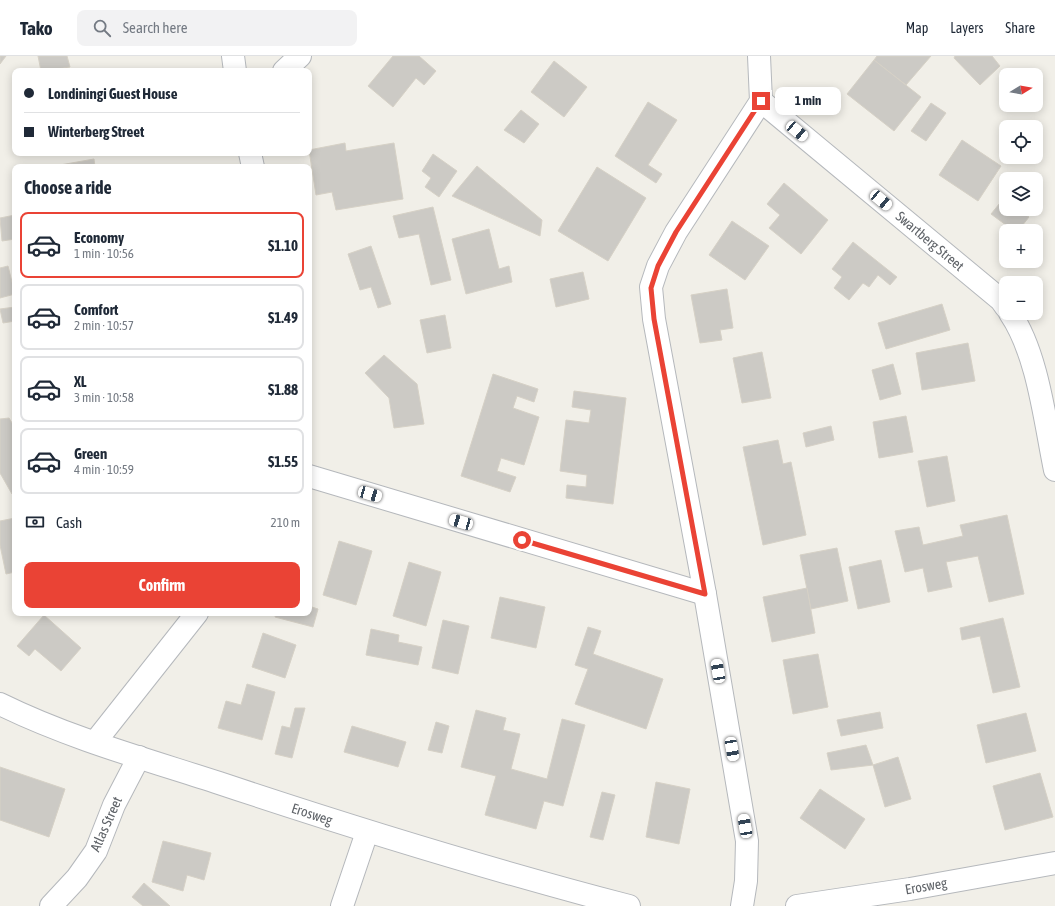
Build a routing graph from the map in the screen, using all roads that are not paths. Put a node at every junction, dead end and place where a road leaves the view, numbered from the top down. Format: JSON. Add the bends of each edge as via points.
{"nodes":[{"id":1,"x":233,"y":56,"type":"edge"},
{"id":2,"x":300,"y":56,"type":"edge"},
{"id":3,"x":759,"y":56,"type":"edge"},
{"id":4,"x":235,"y":68,"type":"edge"},
{"id":5,"x":287,"y":68,"type":"edge"},
{"id":6,"x":761,"y":101,"type":"junction"},
{"id":7,"x":999,"y":298,"type":"edge"},
{"id":8,"x":1015,"y":320,"type":"edge"},
{"id":9,"x":1055,"y":470,"type":"edge"},
{"id":10,"x":312,"y":477,"type":"edge"},
{"id":11,"x":705,"y":594,"type":"junction"},
{"id":12,"x":195,"y":616,"type":"edge"},
{"id":13,"x":0,"y":704,"type":"edge"},
{"id":14,"x":95,"y":742,"type":"junction"},
{"id":15,"x":139,"y":757,"type":"junction"},
{"id":16,"x":367,"y":832,"type":"junction"},
{"id":17,"x":1055,"y":863,"type":"edge"},
{"id":18,"x":912,"y":897,"type":"edge"},
{"id":19,"x":51,"y":906,"type":"edge"},
{"id":20,"x":342,"y":906,"type":"edge"},
{"id":21,"x":629,"y":906,"type":"edge"},
{"id":22,"x":742,"y":906,"type":"edge"},
{"id":23,"x":798,"y":906,"type":"edge"}],
"edges":[{"from":1,"to":4,"type":"street"},
{"from":2,"to":5,"type":"street"},
{"from":3,"to":6,"type":"street"},
{"from":6,"to":7,"type":"street","name":"Swartberg Street"},
{"from":6,"to":11,"type":"street","via":[[676,232],[658,266],[651,288],[654,319]]},
{"from":8,"to":9,"type":"street","via":[[1030,353]]},
{"from":10,"to":11,"type":"street"},
{"from":11,"to":22,"type":"street","via":[[747,841],[746,881]]},
{"from":12,"to":14,"type":"street"},
{"from":13,"to":14,"type":"street","name":"Erosweg","via":[[29,718]]},
{"from":14,"to":15,"type":"street","name":"Erosweg"},
{"from":15,"to":16,"type":"street","name":"Erosweg"},
{"from":15,"to":19,"type":"street","name":"Atlas Street","via":[[114,805],[96,851],[77,878]]},
{"from":16,"to":20,"type":"street"},
{"from":16,"to":21,"type":"street","name":"Erosweg"},
{"from":17,"to":18,"type":"street","name":"Erosweg"},
{"from":18,"to":23,"type":"street","name":"Erosweg"}]}
